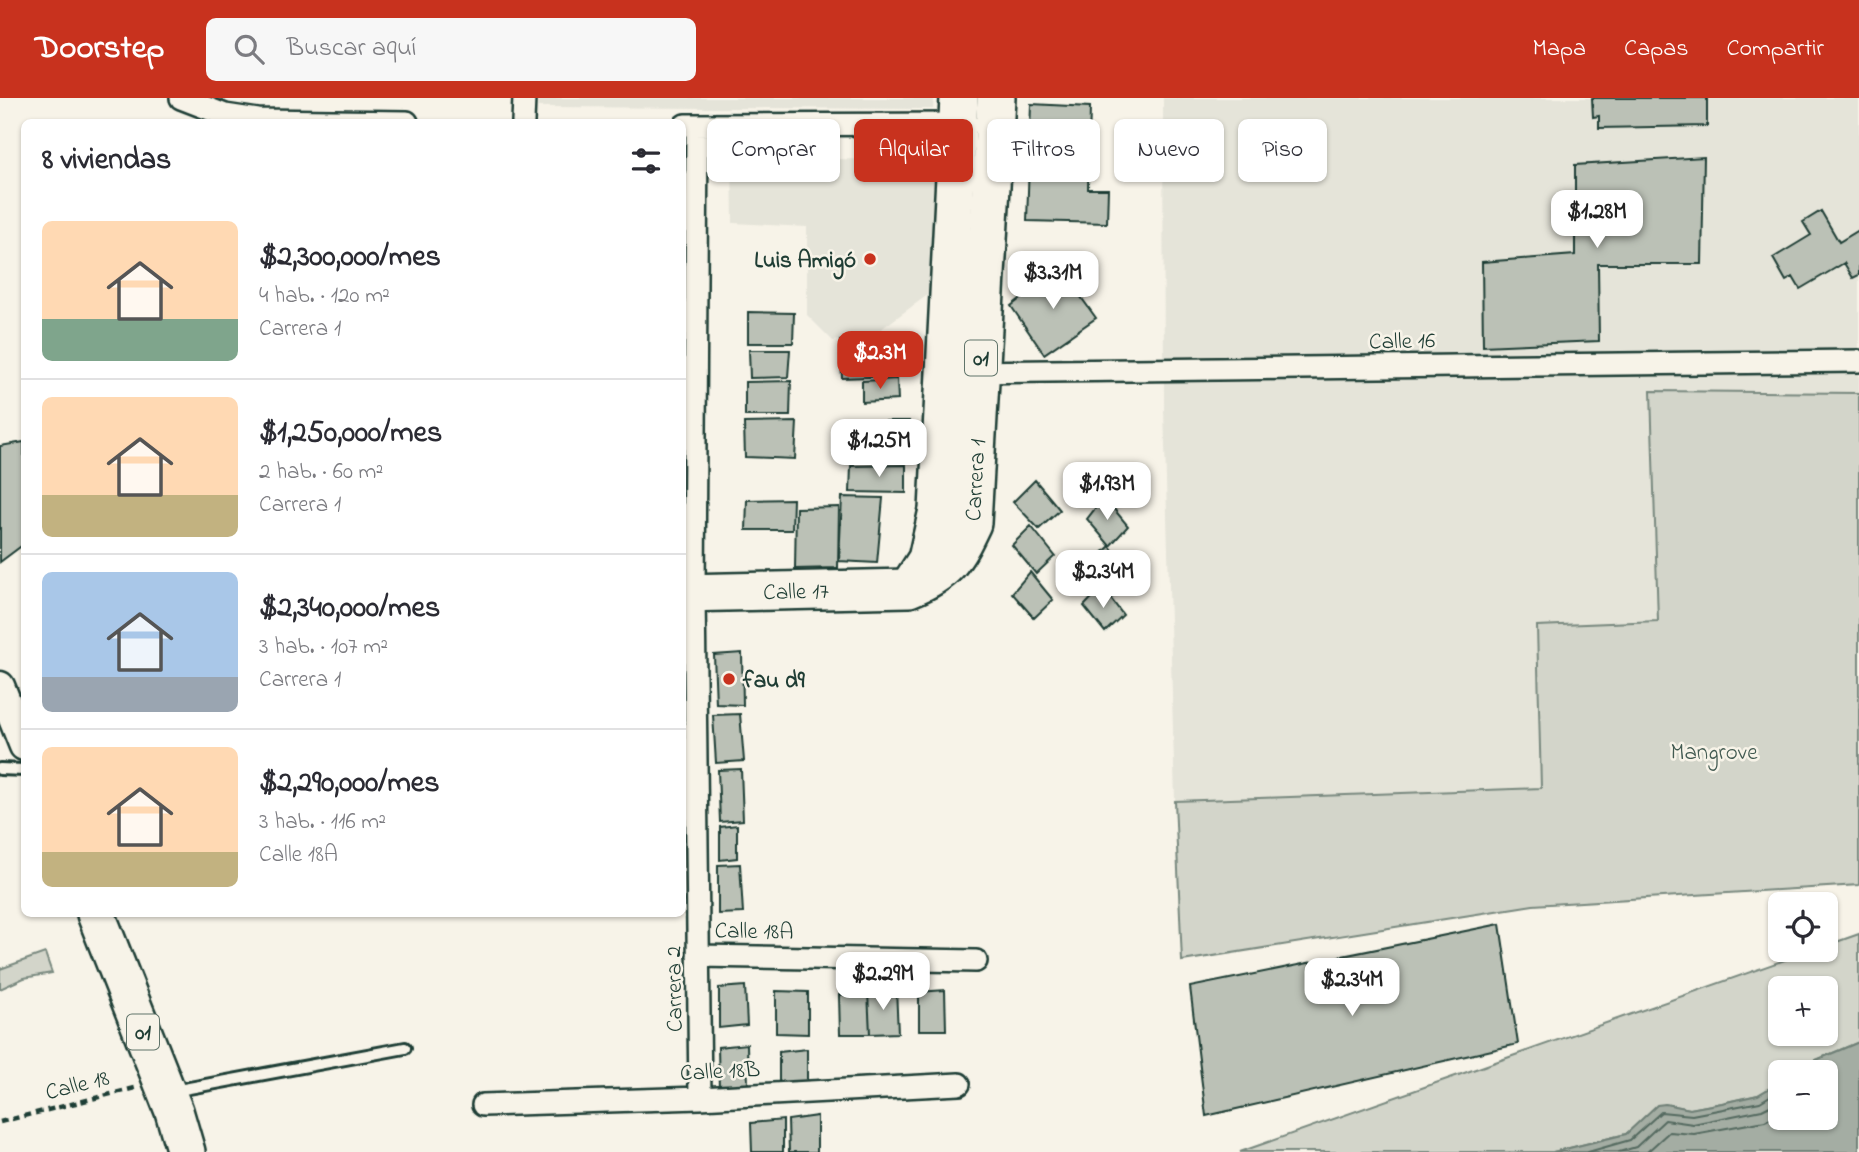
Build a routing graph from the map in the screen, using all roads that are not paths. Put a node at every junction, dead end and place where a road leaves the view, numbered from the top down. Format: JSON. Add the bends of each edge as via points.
{"nodes":[{"id":1,"x":181,"y":98,"type":"edge"},
{"id":2,"x":524,"y":98,"type":"edge"},
{"id":3,"x":958,"y":111,"type":"edge"},
{"id":4,"x":995,"y":111,"type":"edge"},
{"id":5,"x":251,"y":119,"type":"edge"},
{"id":6,"x":523,"y":119,"type":"edge"},
{"id":7,"x":690,"y":125,"type":"edge"},
{"id":8,"x":1859,"y":361,"type":"edge"},
{"id":9,"x":962,"y":372,"type":"junction"},
{"id":10,"x":909,"y":588,"type":"joint"},
{"id":11,"x":688,"y":593,"type":"edge"},
{"id":12,"x":1,"y":691,"type":"edge"},
{"id":13,"x":21,"y":739,"type":"edge"},
{"id":14,"x":0,"y":769,"type":"edge"},
{"id":15,"x":21,"y":770,"type":"edge"},
{"id":16,"x":97,"y":917,"type":"edge"},
{"id":17,"x":698,"y":956,"type":"junction"},
{"id":18,"x":976,"y":961,"type":"dead end"},
{"id":19,"x":405,"y":1048,"type":"dead end"},
{"id":20,"x":959,"y":1084,"type":"dead end"},
{"id":21,"x":165,"y":1086,"type":"junction"},
{"id":22,"x":700,"y":1098,"type":"junction"},
{"id":23,"x":483,"y":1105,"type":"dead end"},
{"id":24,"x":186,"y":1152,"type":"edge"}],
"edges":[{"from":1,"to":5,"type":"street","via":[[225,115]]},
{"from":2,"to":6,"type":"street"},
{"from":3,"to":4,"type":"street"},
{"from":3,"to":7,"type":"street"},
{"from":3,"to":9,"type":"highway","name":"Carrera 1","number":"01"},
{"from":4,"to":9,"type":"highway","name":"Carrera 1","number":"01"},
{"from":7,"to":11,"type":"street","name":"Carrera 2"},
{"from":8,"to":9,"type":"street","name":"Calle 16"},
{"from":9,"to":10,"type":"highway","name":"Carrera 1","number":"01","via":[[972,523],[958,554],[940,573]]},
{"from":10,"to":11,"type":"highway","name":"Calle 17","number":"01"},
{"from":11,"to":17,"type":"street","name":"Carrera 2"},
{"from":12,"to":13,"type":"street"},
{"from":14,"to":15,"type":"lane"},
{"from":16,"to":21,"type":"highway","number":"01"},
{"from":17,"to":18,"type":"street","name":"Calle 18A"},
{"from":17,"to":22,"type":"street","name":"Carrera 2"},
{"from":19,"to":21,"type":"lane"},
{"from":20,"to":22,"type":"street","name":"Calle 18B"},
{"from":21,"to":24,"type":"highway","number":"01"},
{"from":22,"to":23,"type":"street","name":"Calle 18B"}]}
